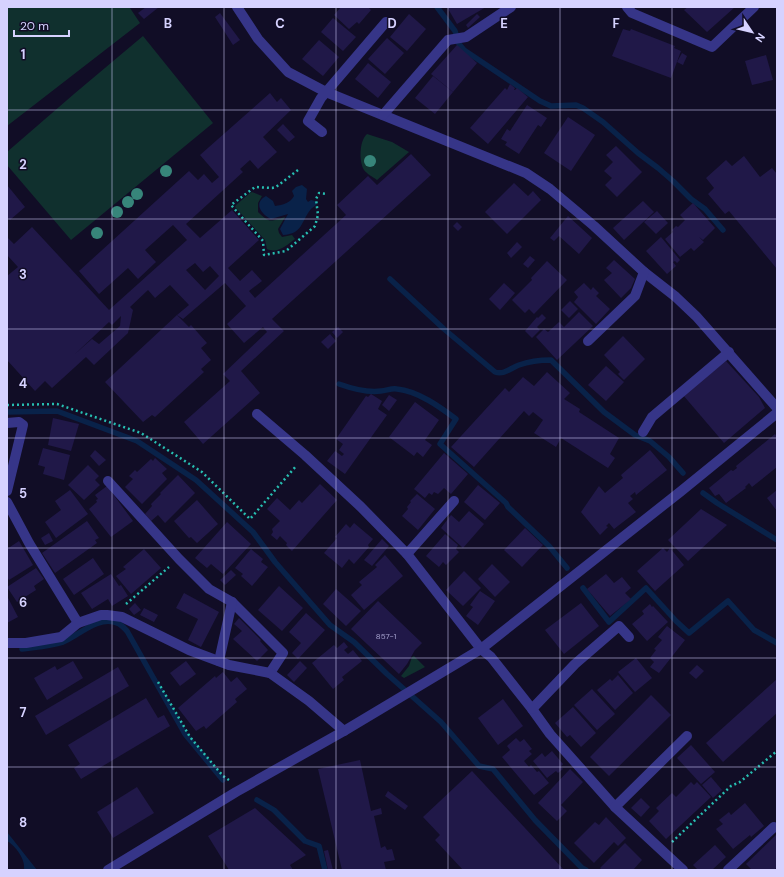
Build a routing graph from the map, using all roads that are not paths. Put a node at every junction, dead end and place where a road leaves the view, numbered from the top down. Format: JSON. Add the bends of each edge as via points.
{"nodes":[{"id":1,"x":237,"y":7,"type":"edge"},
{"id":2,"x":511,"y":7,"type":"edge"},
{"id":3,"x":627,"y":7,"type":"edge"},
{"id":4,"x":754,"y":7,"type":"edge"},
{"id":5,"x":386,"y":22,"type":"dead end"},
{"id":6,"x":326,"y":92,"type":"junction"},
{"id":7,"x":383,"y":115,"type":"junction"},
{"id":8,"x":322,"y":132,"type":"dead end"},
{"id":9,"x":644,"y":272,"type":"junction"},
{"id":10,"x":588,"y":341,"type":"dead end"},
{"id":11,"x":728,"y":352,"type":"junction"},
{"id":12,"x":777,"y":408,"type":"edge"},
{"id":13,"x":777,"y":413,"type":"edge"},
{"id":14,"x":257,"y":414,"type":"dead end"},
{"id":15,"x":7,"y":423,"type":"edge"},
{"id":16,"x":643,"y":432,"type":"dead end"},
{"id":17,"x":108,"y":481,"type":"dead end"},
{"id":18,"x":7,"y":491,"type":"edge"},
{"id":19,"x":454,"y":501,"type":"dead end"},
{"id":20,"x":7,"y":502,"type":"edge"},
{"id":21,"x":407,"y":554,"type":"junction"},
{"id":22,"x":232,"y":602,"type":"junction"},
{"id":23,"x":78,"y":623,"type":"junction"},
{"id":24,"x":629,"y":637,"type":"dead end"},
{"id":25,"x":7,"y":642,"type":"edge"},
{"id":26,"x":481,"y":649,"type":"junction"},
{"id":27,"x":219,"y":661,"type":"junction"},
{"id":28,"x":270,"y":674,"type":"junction"},
{"id":29,"x":532,"y":709,"type":"junction"},
{"id":30,"x":344,"y":731,"type":"junction"},
{"id":31,"x":687,"y":736,"type":"dead end"},
{"id":32,"x":615,"y":807,"type":"junction"},
{"id":33,"x":774,"y":827,"type":"dead end"},
{"id":34,"x":108,"y":870,"type":"edge"},
{"id":35,"x":683,"y":870,"type":"edge"},
{"id":36,"x":728,"y":870,"type":"edge"}],
"edges":[{"from":1,"to":6,"type":"street","via":[[258,40],[288,72]]},
{"from":2,"to":7,"type":"street","via":[[466,37],[448,40]]},
{"from":3,"to":4,"type":"street","via":[[632,13],[712,47]]},
{"from":5,"to":6,"type":"street"},
{"from":6,"to":7,"type":"street"},
{"from":6,"to":8,"type":"street","via":[[308,120]]},
{"from":7,"to":9,"type":"street","via":[[526,174],[550,189]]},
{"from":9,"to":10,"type":"street","via":[[636,296]]},
{"from":9,"to":11,"type":"street","via":[[696,316]]},
{"from":11,"to":12,"type":"street"},
{"from":11,"to":16,"type":"street","via":[[652,417]]},
{"from":13,"to":26,"type":"street"},
{"from":14,"to":21,"type":"street","via":[[361,506]]},
{"from":15,"to":18,"type":"street","via":[[19,422],[23,425]]},
{"from":17,"to":22,"type":"street","via":[[209,589]]},
{"from":19,"to":21,"type":"street"},
{"from":20,"to":23,"type":"street"},
{"from":21,"to":26,"type":"street"},
{"from":22,"to":27,"type":"street"},
{"from":22,"to":28,"type":"street","via":[[283,653]]},
{"from":23,"to":25,"type":"street","via":[[61,637],[26,643]]},
{"from":23,"to":27,"type":"street","via":[[100,615],[122,617]]},
{"from":24,"to":29,"type":"street","via":[[619,626],[575,664]]},
{"from":26,"to":29,"type":"street"},
{"from":26,"to":30,"type":"street"},
{"from":27,"to":28,"type":"street"},
{"from":28,"to":30,"type":"street","via":[[309,701]]},
{"from":29,"to":32,"type":"street","via":[[550,734]]},
{"from":30,"to":34,"type":"street","via":[[236,792]]},
{"from":31,"to":32,"type":"street"},
{"from":32,"to":35,"type":"street"},
{"from":33,"to":36,"type":"street"}]}
